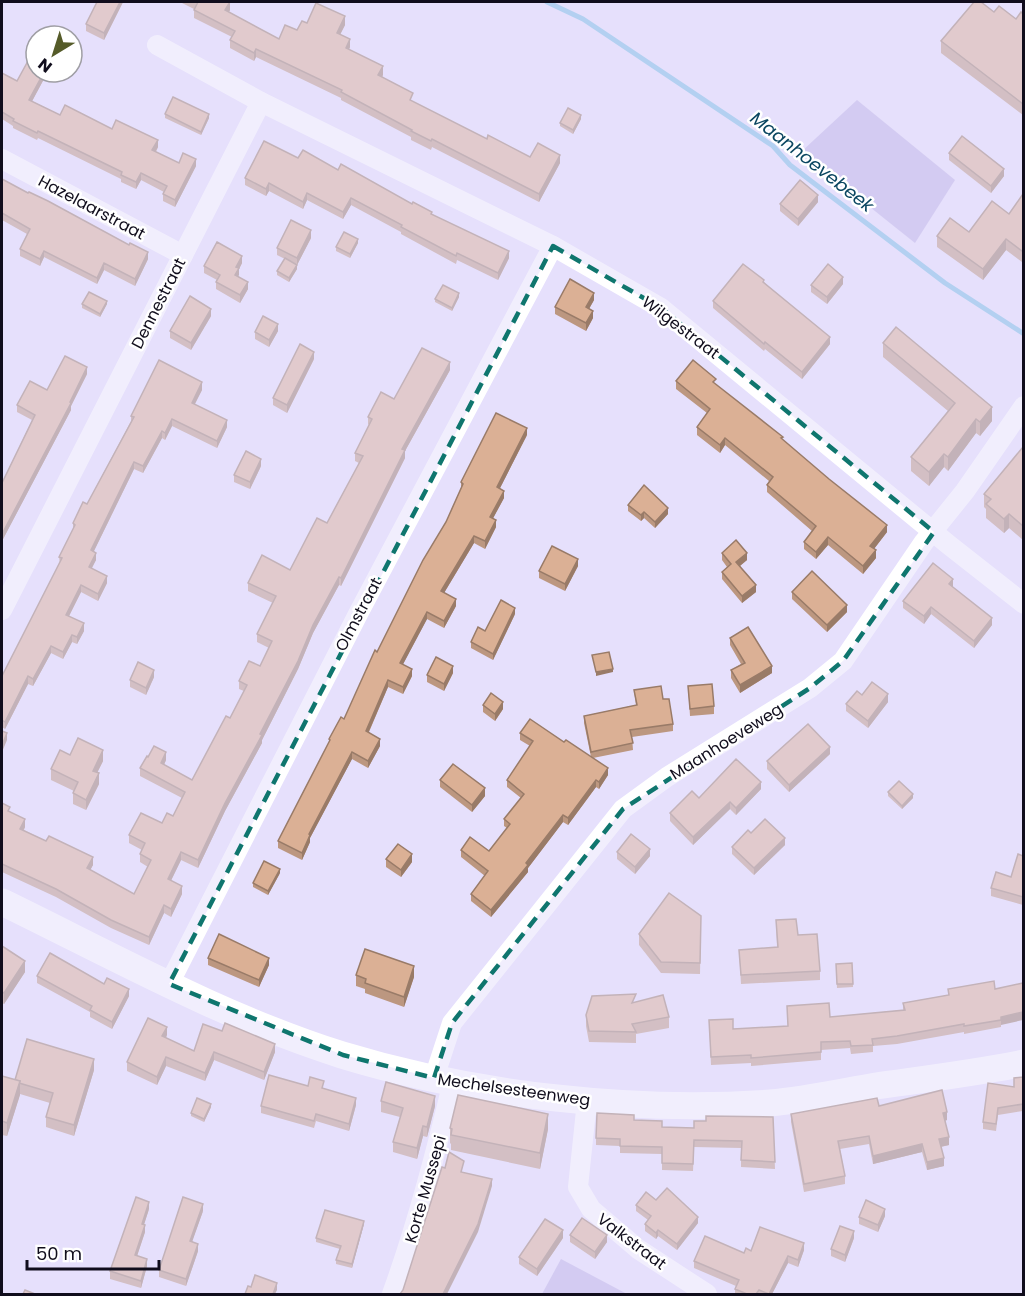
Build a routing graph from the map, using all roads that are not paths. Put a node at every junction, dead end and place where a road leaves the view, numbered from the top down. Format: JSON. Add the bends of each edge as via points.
{"nodes":[{"id":1,"x":157,"y":45,"type":"dead end"},
{"id":2,"x":261,"y":102,"type":"junction"},
{"id":3,"x":2,"y":159,"type":"edge"},
{"id":4,"x":553,"y":246,"type":"junction"},
{"id":5,"x":183,"y":255,"type":"junction"},
{"id":6,"x":1023,"y":406,"type":"edge"},
{"id":7,"x":934,"y":532,"type":"junction"},
{"id":8,"x":1023,"y":604,"type":"edge"},
{"id":9,"x":2,"y":610,"type":"edge"},
{"id":10,"x":2,"y":902,"type":"edge"},
{"id":11,"x":169,"y":984,"type":"junction"},
{"id":12,"x":1023,"y":1063,"type":"edge"},
{"id":13,"x":444,"y":1079,"type":"junction"},
{"id":14,"x":587,"y":1101,"type":"junction"},
{"id":15,"x":392,"y":1294,"type":"edge"},
{"id":16,"x":707,"y":1294,"type":"edge"}],
"edges":[{"from":1,"to":2,"type":"street"},
{"from":2,"to":4,"type":"street","name":"Wilgestraat"},
{"from":2,"to":5,"type":"street","name":"Dennestraat"},
{"from":3,"to":5,"type":"street","name":"Hazelaarstraat"},
{"from":4,"to":7,"type":"street","name":"Wilgestraat","via":[[661,308]]},
{"from":4,"to":11,"type":"street","name":"Olmstraat","via":[[320,687]]},
{"from":5,"to":9,"type":"street","name":"Dennestraat"},
{"from":6,"to":7,"type":"street","name":"Maanhoeveweg"},
{"from":7,"to":8,"type":"street","name":"Wilgestraat"},
{"from":7,"to":13,"type":"street","name":"Maanhoeveweg","via":[[843,661],[810,688],[623,809],[452,1023]]},
{"from":10,"to":11,"type":"main road","name":"Mechelsesteenweg"},
{"from":11,"to":13,"type":"main road","name":"Mechelsesteenweg","via":[[256,1023],[343,1055]]},
{"from":12,"to":14,"type":"main road","name":"Mechelsesteenweg","via":[[771,1102],[679,1105]]},
{"from":13,"to":14,"type":"main road","name":"Mechelsesteenweg","via":[[495,1090]]},
{"from":13,"to":15,"type":"street","name":"Korte Mussepi","via":[[432,1169]]},
{"from":14,"to":16,"type":"street","name":"Valkstraat","via":[[578,1187],[591,1209],[638,1249]]}]}
